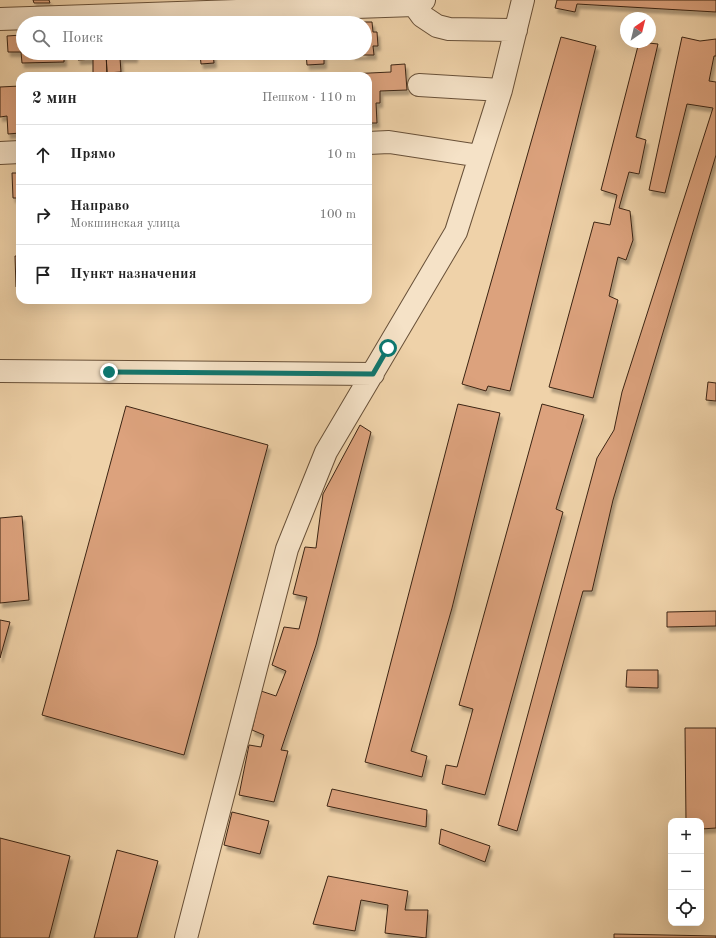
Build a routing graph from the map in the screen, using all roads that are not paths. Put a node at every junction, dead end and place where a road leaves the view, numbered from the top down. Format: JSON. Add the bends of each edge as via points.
{"nodes":[{"id":1,"x":523,"y":0,"type":"edge"},
{"id":2,"x":419,"y":2,"type":"edge"},
{"id":3,"x":52,"y":16,"type":"edge"},
{"id":4,"x":16,"y":17,"type":"edge"},
{"id":5,"x":0,"y":18,"type":"edge"},
{"id":6,"x":516,"y":30,"type":"junction"},
{"id":7,"x":419,"y":85,"type":"dead end"},
{"id":8,"x":501,"y":90,"type":"junction"},
{"id":9,"x":378,"y":142,"type":"edge"},
{"id":10,"x":16,"y":152,"type":"edge"},
{"id":11,"x":0,"y":153,"type":"edge"},
{"id":12,"x":480,"y":156,"type":"junction"},
{"id":13,"x":0,"y":371,"type":"edge"},
{"id":14,"x":373,"y":374,"type":"junction"},
{"id":15,"x":186,"y":938,"type":"edge"}],
"edges":[{"from":1,"to":6,"type":"street"},
{"from":2,"to":3,"type":"street"},
{"from":2,"to":6,"type":"street","via":[[422,16],[437,26],[449,29]]},
{"from":4,"to":5,"type":"street"},
{"from":6,"to":8,"type":"street"},
{"from":7,"to":8,"type":"street"},
{"from":8,"to":12,"type":"street"},
{"from":9,"to":12,"type":"street"},
{"from":10,"to":11,"type":"street"},
{"from":12,"to":14,"type":"street","via":[[456,232]]},
{"from":13,"to":14,"type":"street"},
{"from":14,"to":15,"type":"street","via":[[326,452],[287,550]]}]}
